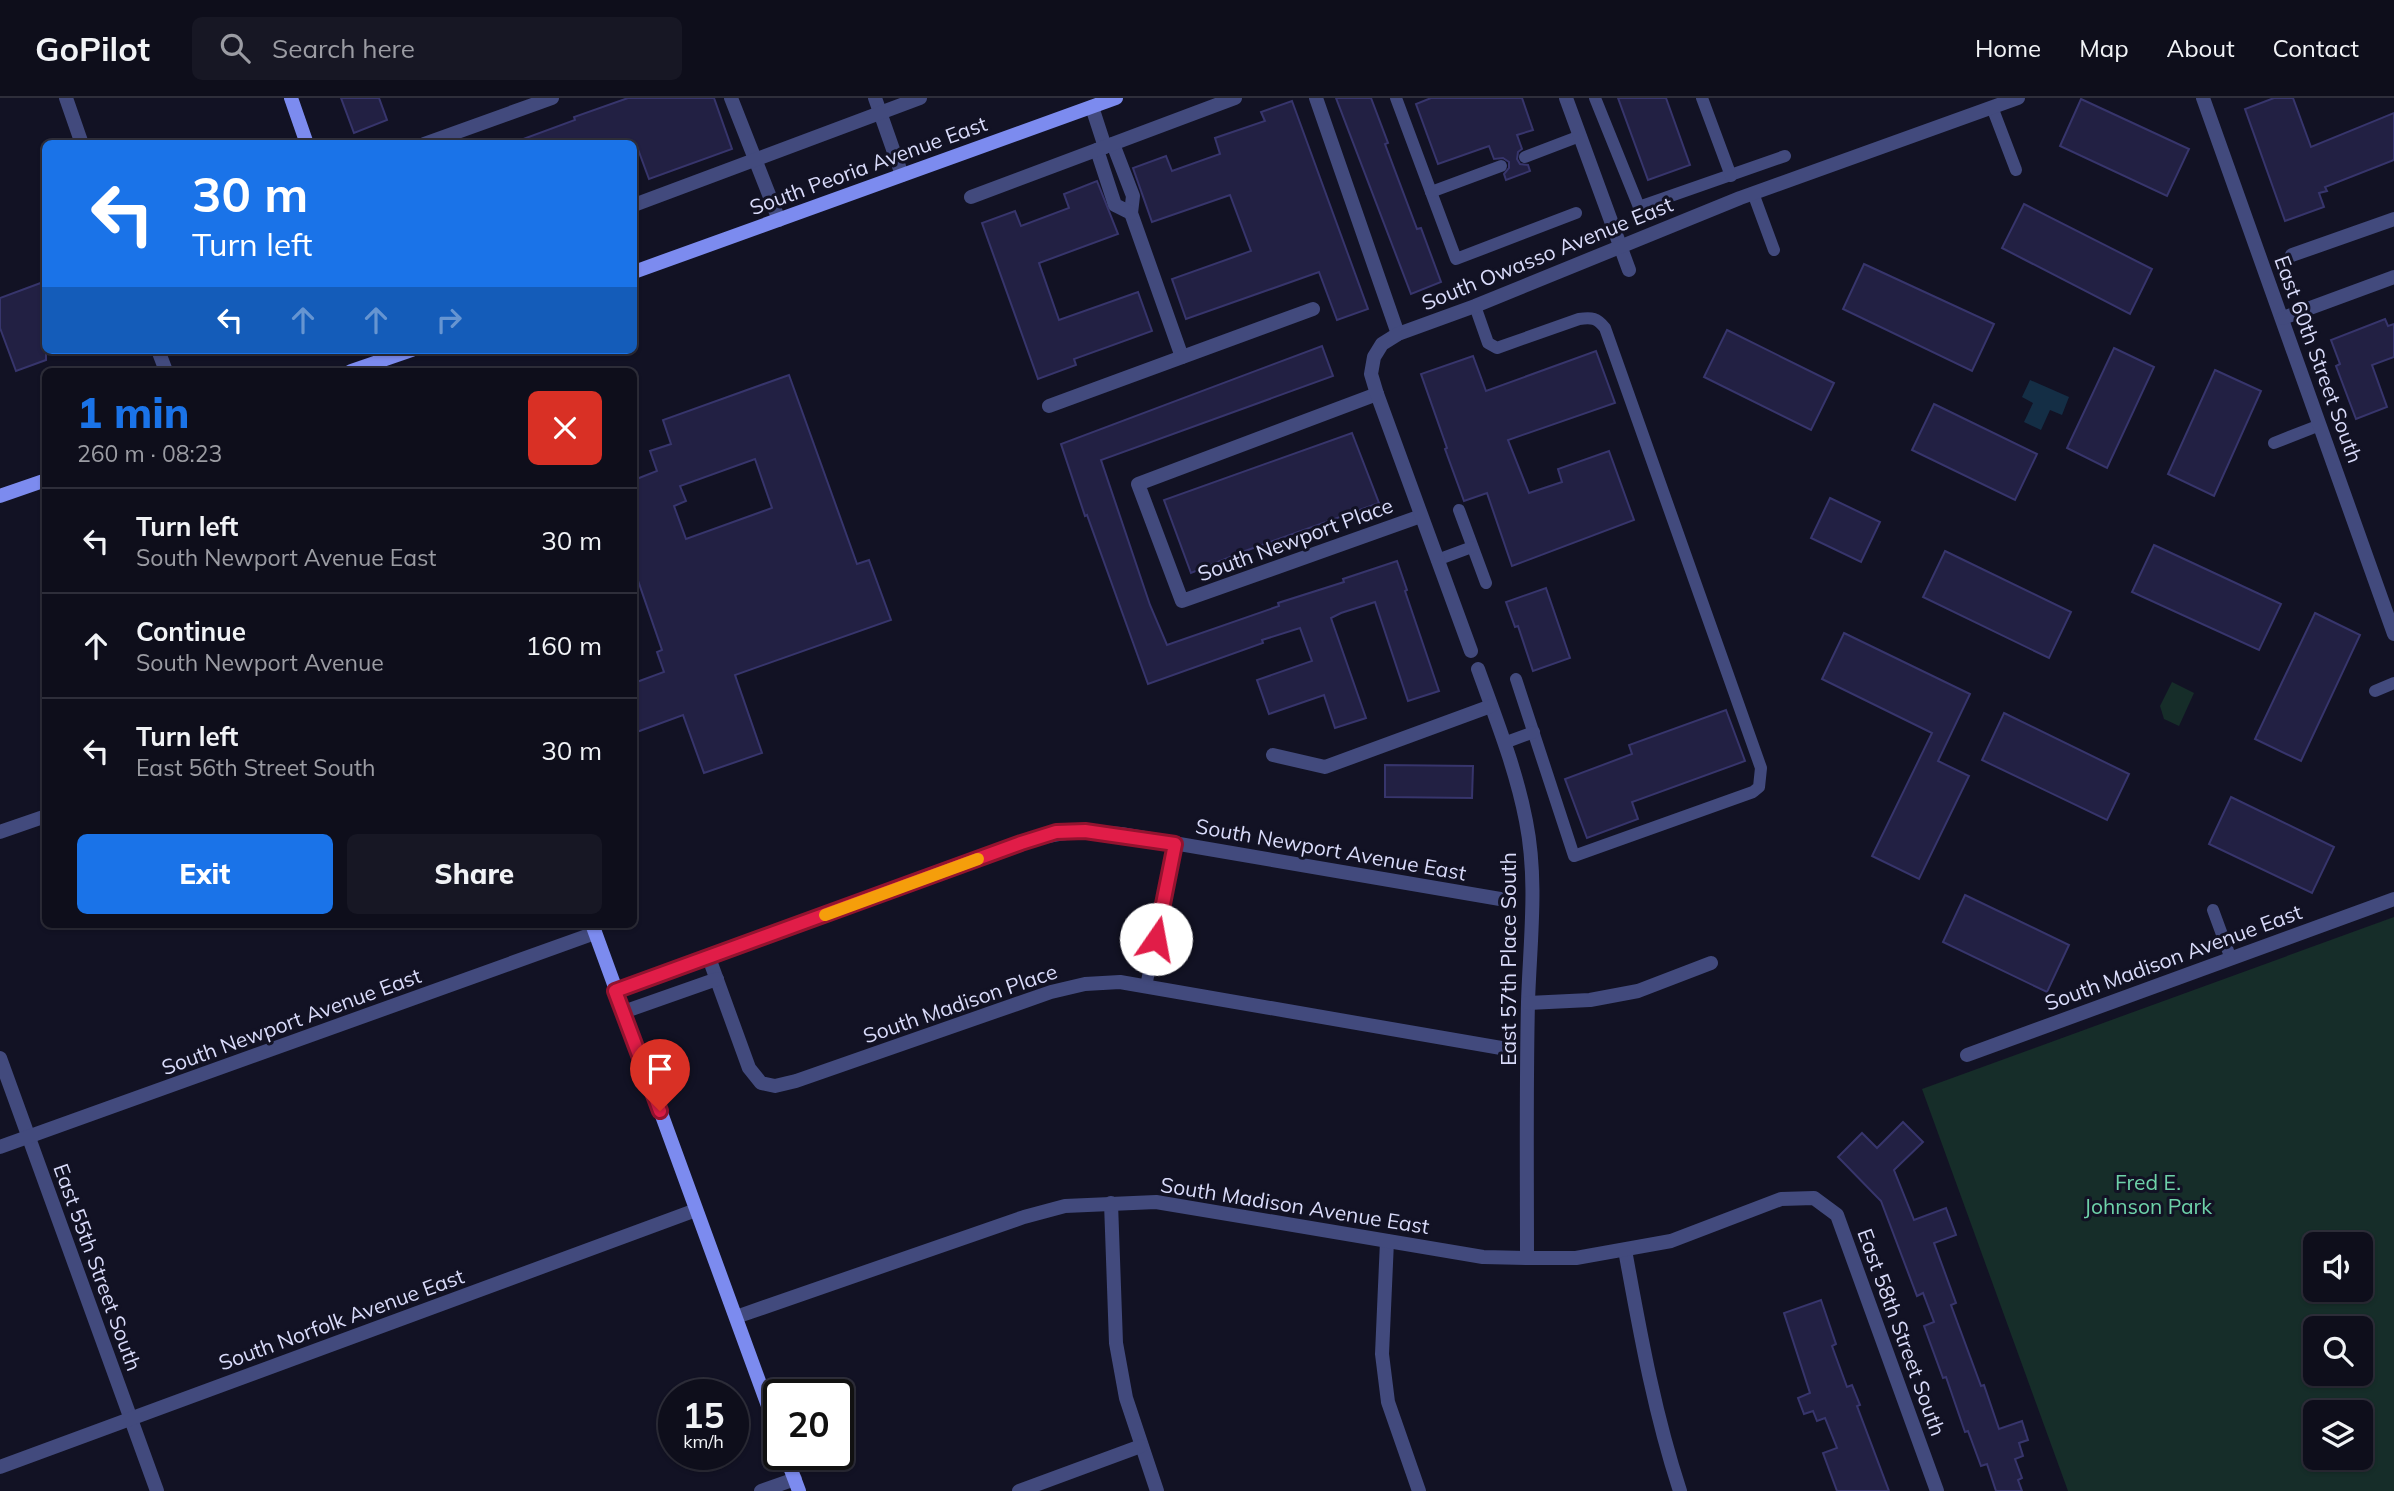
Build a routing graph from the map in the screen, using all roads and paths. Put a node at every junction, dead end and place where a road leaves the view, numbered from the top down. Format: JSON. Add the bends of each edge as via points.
{"nodes":[{"id":1,"x":66,"y":98,"type":"edge"},
{"id":2,"x":290,"y":98,"type":"edge"},
{"id":3,"x":552,"y":98,"type":"edge"},
{"id":4,"x":731,"y":98,"type":"edge"},
{"id":5,"x":920,"y":98,"type":"edge"},
{"id":6,"x":1116,"y":98,"type":"edge"},
{"id":7,"x":1235,"y":98,"type":"edge"},
{"id":8,"x":1315,"y":98,"type":"edge"},
{"id":9,"x":1395,"y":98,"type":"edge"},
{"id":10,"x":1566,"y":98,"type":"edge"},
{"id":11,"x":1595,"y":98,"type":"edge"},
{"id":12,"x":1702,"y":98,"type":"edge"},
{"id":13,"x":2018,"y":98,"type":"edge"},
{"id":14,"x":2203,"y":98,"type":"edge"},
{"id":15,"x":877,"y":105,"type":"edge"},
{"id":16,"x":1092,"y":107,"type":"junction"},
{"id":17,"x":1992,"y":107,"type":"junction"},
{"id":18,"x":1580,"y":136,"type":"junction"},
{"id":19,"x":81,"y":140,"type":"edge"},
{"id":20,"x":306,"y":140,"type":"edge"},
{"id":21,"x":435,"y":140,"type":"edge"},
{"id":22,"x":1105,"y":147,"type":"junction"},
{"id":23,"x":1785,"y":156,"type":"dead end"},
{"id":24,"x":1525,"y":157,"type":"dead end"},
{"id":25,"x":756,"y":159,"type":"junction"},
{"id":26,"x":1501,"y":166,"type":"dead end"},
{"id":27,"x":2016,"y":170,"type":"dead end"},
{"id":28,"x":902,"y":175,"type":"junction"},
{"id":29,"x":1731,"y":176,"type":"junction"},
{"id":30,"x":1431,"y":192,"type":"junction"},
{"id":31,"x":1753,"y":193,"type":"junction"},
{"id":32,"x":971,"y":197,"type":"dead end"},
{"id":33,"x":637,"y":204,"type":"edge"},
{"id":34,"x":1576,"y":213,"type":"dead end"},
{"id":35,"x":779,"y":219,"type":"junction"},
{"id":36,"x":2394,"y":219,"type":"edge"},
{"id":37,"x":1620,"y":246,"type":"junction"},
{"id":38,"x":1774,"y":250,"type":"dead end"},
{"id":39,"x":2292,"y":255,"type":"dead end"},
{"id":40,"x":1629,"y":270,"type":"dead end"},
{"id":41,"x":637,"y":271,"type":"edge"},
{"id":42,"x":2394,"y":277,"type":"edge"},
{"id":43,"x":1475,"y":306,"type":"junction"},
{"id":44,"x":1313,"y":309,"type":"dead end"},
{"id":45,"x":2283,"y":318,"type":"junction"},
{"id":46,"x":1398,"y":334,"type":"junction"},
{"id":47,"x":1182,"y":357,"type":"junction"},
{"id":48,"x":387,"y":360,"type":"edge"},
{"id":49,"x":361,"y":368,"type":"edge"},
{"id":50,"x":1377,"y":394,"type":"junction"},
{"id":51,"x":1049,"y":406,"type":"dead end"},
{"id":52,"x":2320,"y":425,"type":"junction"},
{"id":53,"x":2274,"y":443,"type":"dead end"},
{"id":54,"x":42,"y":481,"type":"edge"},
{"id":55,"x":0,"y":496,"type":"edge"},
{"id":56,"x":1459,"y":510,"type":"dead end"},
{"id":57,"x":1421,"y":516,"type":"junction"},
{"id":58,"x":1472,"y":547,"type":"junction"},
{"id":59,"x":1437,"y":560,"type":"junction"},
{"id":60,"x":1486,"y":583,"type":"dead end"},
{"id":61,"x":2389,"y":602,"type":"edge"},
{"id":62,"x":2394,"y":634,"type":"edge"},
{"id":63,"x":1471,"y":651,"type":"dead end"},
{"id":64,"x":1478,"y":669,"type":"dead end"},
{"id":65,"x":1516,"y":678,"type":"dead end"},
{"id":66,"x":2394,"y":683,"type":"edge"},
{"id":67,"x":2375,"y":691,"type":"dead end"},
{"id":68,"x":1491,"y":706,"type":"junction"},
{"id":69,"x":1534,"y":732,"type":"junction"},
{"id":70,"x":1504,"y":743,"type":"junction"},
{"id":71,"x":1273,"y":755,"type":"dead end"},
{"id":72,"x":42,"y":817,"type":"edge"},
{"id":73,"x":0,"y":832,"type":"edge"},
{"id":74,"x":1175,"y":844,"type":"junction"},
{"id":75,"x":2394,"y":899,"type":"edge"},
{"id":76,"x":1506,"y":900,"type":"dead end"},
{"id":77,"x":2213,"y":910,"type":"dead end"},
{"id":78,"x":594,"y":928,"type":"edge"},
{"id":79,"x":709,"y":958,"type":"junction"},
{"id":80,"x":2231,"y":958,"type":"junction"},
{"id":81,"x":1711,"y":963,"type":"dead end"},
{"id":82,"x":717,"y":979,"type":"junction"},
{"id":83,"x":1146,"y":986,"type":"junction"},
{"id":84,"x":615,"y":991,"type":"junction"},
{"id":85,"x":1528,"y":1003,"type":"junction"},
{"id":86,"x":623,"y":1012,"type":"junction"},
{"id":87,"x":1507,"y":1049,"type":"dead end"},
{"id":88,"x":1967,"y":1055,"type":"dead end"},
{"id":89,"x":0,"y":1058,"type":"edge"},
{"id":90,"x":29,"y":1137,"type":"junction"},
{"id":91,"x":0,"y":1147,"type":"edge"},
{"id":92,"x":1814,"y":1198,"type":"joint"},
{"id":93,"x":1111,"y":1203,"type":"junction"},
{"id":94,"x":696,"y":1210,"type":"junction"},
{"id":95,"x":1387,"y":1241,"type":"junction"},
{"id":96,"x":1625,"y":1250,"type":"junction"},
{"id":97,"x":1527,"y":1258,"type":"junction"},
{"id":98,"x":736,"y":1317,"type":"junction"},
{"id":99,"x":763,"y":1392,"type":"edge"},
{"id":100,"x":131,"y":1419,"type":"junction"},
{"id":101,"x":1141,"y":1446,"type":"junction"},
{"id":102,"x":0,"y":1467,"type":"edge"},
{"id":103,"x":797,"y":1485,"type":"edge"},
{"id":104,"x":157,"y":1491,"type":"edge"},
{"id":105,"x":761,"y":1491,"type":"edge"},
{"id":106,"x":1019,"y":1491,"type":"edge"},
{"id":107,"x":1157,"y":1491,"type":"edge"},
{"id":108,"x":1419,"y":1491,"type":"edge"},
{"id":109,"x":1680,"y":1491,"type":"edge"},
{"id":110,"x":1937,"y":1491,"type":"edge"}],
"edges":[{"from":1,"to":19,"type":"street"},
{"from":2,"to":20,"type":"main road"},
{"from":3,"to":21,"type":"street"},
{"from":4,"to":25,"type":"street"},
{"from":5,"to":15,"type":"street","name":"South Peoria Avenue East"},
{"from":6,"to":16,"type":"main road","name":"South Peoria Avenue East"},
{"from":7,"to":22,"type":"street"},
{"from":8,"to":46,"type":"street"},
{"from":9,"to":30,"type":"lane"},
{"from":10,"to":18,"type":"street"},
{"from":11,"to":29,"type":"lane","via":[[1637,205]]},
{"from":12,"to":29,"type":"lane"},
{"from":13,"to":17,"type":"street","name":"South Owasso Avenue East"},
{"from":14,"to":45,"type":"street","name":"East 60th Street South"},
{"from":15,"to":25,"type":"street","name":"South Peoria Avenue East"},
{"from":15,"to":28,"type":"street"},
{"from":16,"to":22,"type":"street"},
{"from":16,"to":28,"type":"main road","name":"South Peoria Avenue East"},
{"from":17,"to":27,"type":"lane"},
{"from":17,"to":31,"type":"street","name":"South Owasso Avenue East"},
{"from":18,"to":24,"type":"lane"},
{"from":18,"to":37,"type":"street"},
{"from":22,"to":32,"type":"street"},
{"from":22,"to":47,"type":"street","via":[[1115,205],[1131,213]]},
{"from":23,"to":29,"type":"lane"},
{"from":25,"to":33,"type":"street","name":"South Peoria Avenue East"},
{"from":25,"to":35,"type":"street"},
{"from":26,"to":30,"type":"lane"},
{"from":28,"to":35,"type":"main road","name":"South Peoria Avenue East"},
{"from":30,"to":34,"type":"lane","via":[[1456,259]]},
{"from":31,"to":37,"type":"street","name":"South Owasso Avenue East"},
{"from":31,"to":38,"type":"lane"},
{"from":35,"to":41,"type":"main road","name":"South Peoria Avenue East"},
{"from":36,"to":39,"type":"street"},
{"from":37,"to":40,"type":"street"},
{"from":37,"to":43,"type":"street","name":"South Owasso Avenue East"},
{"from":42,"to":45,"type":"street"},
{"from":43,"to":46,"type":"street","name":"South Owasso Avenue East"},
{"from":43,"to":69,"type":"lane","via":[[1488,343],[1497,348],[1579,319],[1598,320],[1605,328],[1761,768],[1761,779],[1753,792],[1574,856]]},
{"from":44,"to":47,"type":"street"},
{"from":45,"to":52,"type":"street","name":"East 60th Street South"},
{"from":46,"to":50,"type":"street","name":"South Owasso Avenue East","via":[[1382,344],[1374,357],[1371,374]]},
{"from":47,"to":51,"type":"street"},
{"from":48,"to":49,"type":"main road"},
{"from":50,"to":57,"type":"street"},
{"from":50,"to":57,"type":"street","name":"South Newport Place","via":[[1138,484],[1182,601]]},
{"from":52,"to":53,"type":"lane"},
{"from":52,"to":61,"type":"street","name":"East 60th Street South"},
{"from":54,"to":55,"type":"main road"},
{"from":56,"to":58,"type":"lane"},
{"from":57,"to":59,"type":"street"},
{"from":58,"to":59,"type":"lane"},
{"from":58,"to":60,"type":"lane"},
{"from":59,"to":63,"type":"street"},
{"from":61,"to":62,"type":"street","name":"East 60th Street South"},
{"from":64,"to":68,"type":"street","name":"East 57th Place South"},
{"from":65,"to":69,"type":"lane"},
{"from":66,"to":67,"type":"lane"},
{"from":68,"to":70,"type":"street","name":"East 57th Place South"},
{"from":68,"to":71,"type":"street","via":[[1325,767]]},
{"from":69,"to":70,"type":"lane"},
{"from":70,"to":85,"type":"street","name":"East 57th Place South","via":[[1531,856]]},
{"from":72,"to":73,"type":"street"},
{"from":74,"to":76,"type":"street","name":"South Newport Avenue East"},
{"from":74,"to":79,"type":"street","name":"South Newport Avenue East","via":[[1085,831],[1056,832]]},
{"from":74,"to":83,"type":"lane"},
{"from":75,"to":80,"type":"street","name":"South Madison Avenue East"},
{"from":77,"to":80,"type":"lane"},
{"from":78,"to":84,"type":"main road"},
{"from":78,"to":90,"type":"street","name":"South Newport Avenue East"},
{"from":79,"to":82,"type":"street"},
{"from":79,"to":84,"type":"street","name":"South Newport Avenue East"},
{"from":80,"to":88,"type":"street","name":"South Madison Avenue East"},
{"from":81,"to":85,"type":"street","via":[[1638,991],[1590,1000]]},
{"from":82,"to":83,"type":"street","name":"South Madison Place","via":[[749,1068],[761,1083],[775,1086],[1051,992],[1086,984]]},
{"from":82,"to":86,"type":"street"},
{"from":83,"to":87,"type":"street","name":"South Madison Place"},
{"from":84,"to":86,"type":"main road"},
{"from":85,"to":97,"type":"street","name":"East 57th Place South"},
{"from":86,"to":94,"type":"main road"},
{"from":89,"to":90,"type":"street","name":"East 55th Street South"},
{"from":90,"to":91,"type":"street","name":"South Newport Avenue East"},
{"from":90,"to":100,"type":"street","name":"East 55th Street South"},
{"from":92,"to":96,"type":"street","name":"South Madison Avenue East","via":[[1781,1199],[1671,1241]]},
{"from":92,"to":110,"type":"street","name":"East 58th Street South","via":[[1837,1215]]},
{"from":93,"to":95,"type":"street","name":"South Madison Avenue East","via":[[1156,1202]]},
{"from":93,"to":98,"type":"street","name":"South Madison Avenue East","via":[[1065,1206],[1024,1217]]},
{"from":93,"to":101,"type":"street","via":[[1116,1343]]},
{"from":94,"to":98,"type":"main road"},
{"from":94,"to":100,"type":"street","name":"South Norfolk Avenue East"},
{"from":95,"to":97,"type":"street","name":"South Madison Avenue East","via":[[1483,1257]]},
{"from":95,"to":108,"type":"street","via":[[1382,1354],[1388,1402]]},
{"from":96,"to":97,"type":"street","name":"South Madison Avenue East","via":[[1576,1258]]},
{"from":96,"to":109,"type":"street","via":[[1649,1381]]},
{"from":98,"to":99,"type":"main road"},
{"from":100,"to":102,"type":"street","name":"South Norfolk Avenue East"},
{"from":100,"to":104,"type":"street","name":"East 55th Street South"},
{"from":101,"to":106,"type":"street"},
{"from":101,"to":107,"type":"street"},
{"from":103,"to":105,"type":"street"}]}
